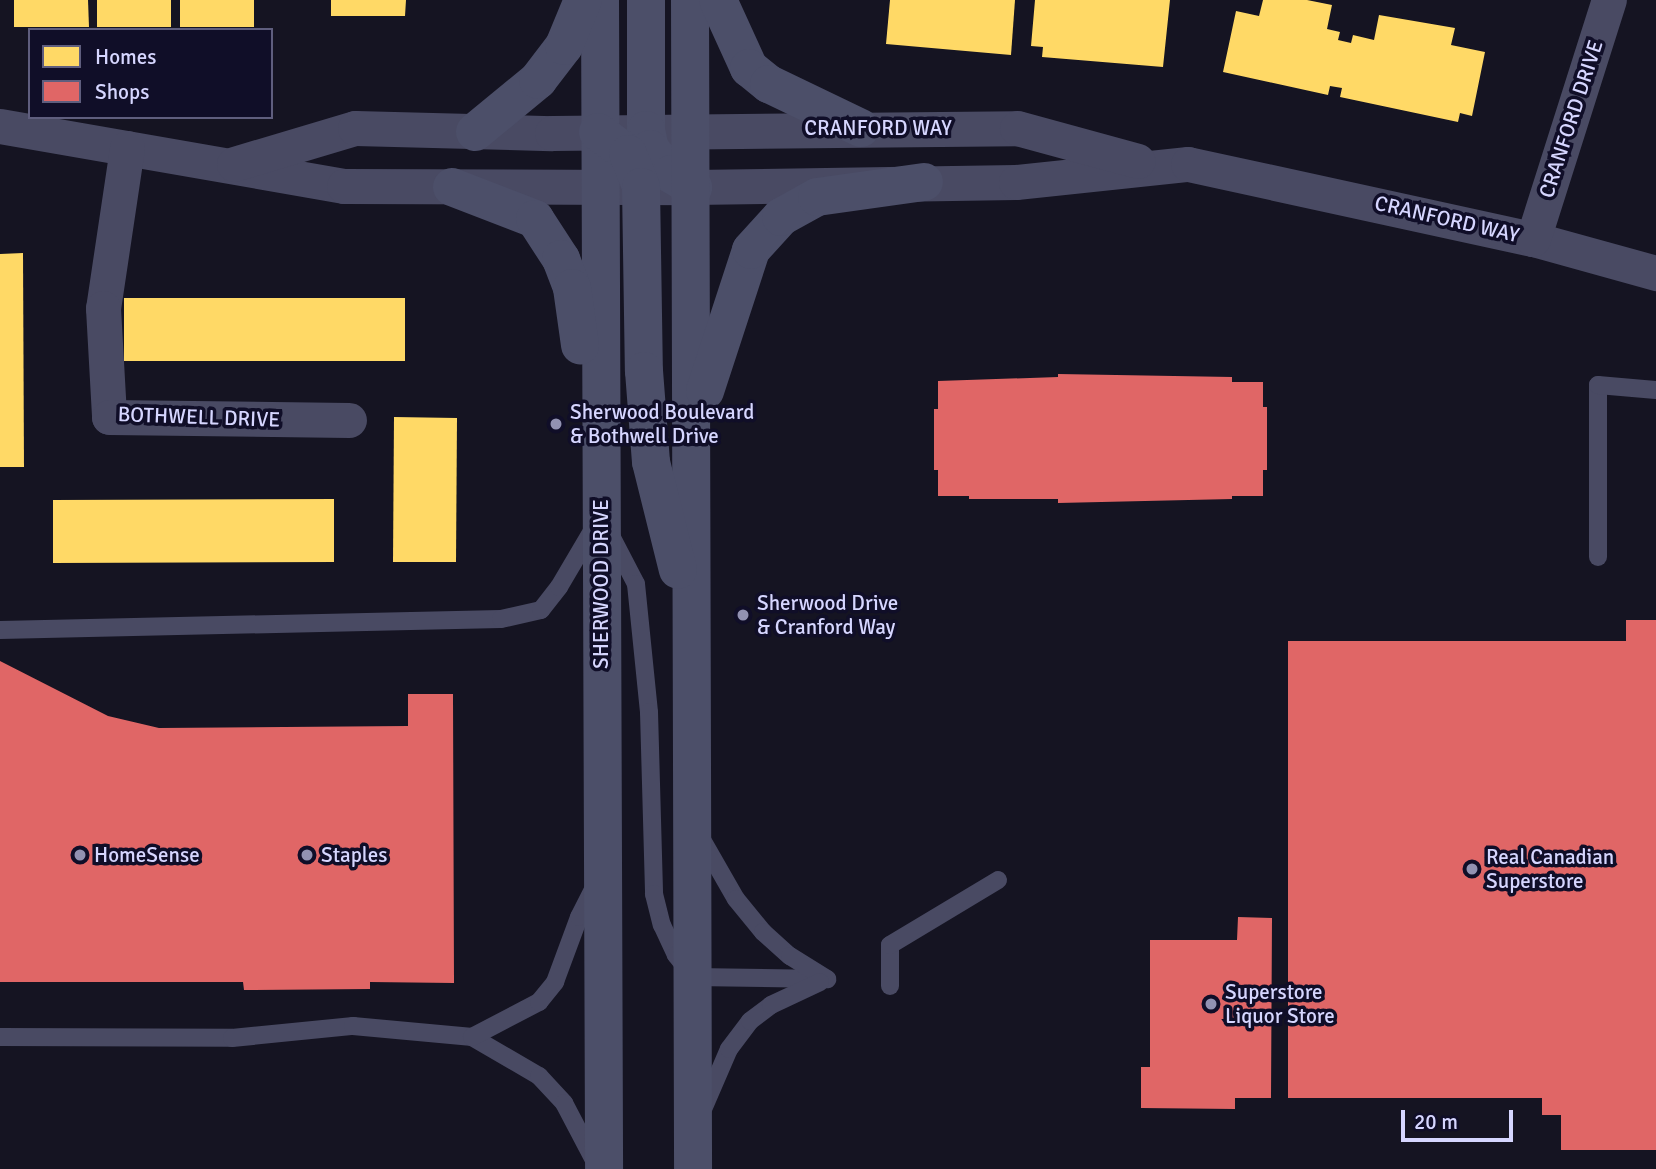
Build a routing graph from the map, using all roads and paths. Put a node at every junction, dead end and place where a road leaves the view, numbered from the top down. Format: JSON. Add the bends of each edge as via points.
{"nodes":[{"id":1,"x":583,"y":0,"type":"edge"},
{"id":2,"x":600,"y":0,"type":"edge"},
{"id":3,"x":646,"y":0,"type":"edge"},
{"id":4,"x":690,"y":0,"type":"edge"},
{"id":5,"x":718,"y":0,"type":"edge"},
{"id":6,"x":1609,"y":0,"type":"edge"},
{"id":7,"x":0,"y":126,"type":"edge"},
{"id":8,"x":861,"y":128,"type":"junction"},
{"id":9,"x":693,"y":129,"type":"junction"},
{"id":10,"x":646,"y":130,"type":"junction"},
{"id":11,"x":475,"y":132,"type":"junction"},
{"id":12,"x":598,"y":132,"type":"junction"},
{"id":13,"x":127,"y":148,"type":"junction"},
{"id":14,"x":1153,"y":165,"type":"junction"},
{"id":15,"x":228,"y":166,"type":"junction"},
{"id":16,"x":924,"y":183,"type":"junction"},
{"id":17,"x":599,"y":186,"type":"junction"},
{"id":18,"x":452,"y":187,"type":"junction"},
{"id":19,"x":641,"y":187,"type":"junction"},
{"id":20,"x":693,"y":187,"type":"junction"},
{"id":21,"x":1533,"y":239,"type":"junction"},
{"id":22,"x":1656,"y":273,"type":"edge"},
{"id":23,"x":601,"y":376,"type":"junction"},
{"id":24,"x":1656,"y":390,"type":"edge"},
{"id":25,"x":349,"y":420,"type":"dead end"},
{"id":26,"x":693,"y":430,"type":"junction"},
{"id":27,"x":600,"y":515,"type":"junction"},
{"id":28,"x":1598,"y":557,"type":"dead end"},
{"id":29,"x":693,"y":626,"type":"junction"},
{"id":30,"x":0,"y":630,"type":"edge"},
{"id":31,"x":693,"y":824,"type":"junction"},
{"id":32,"x":601,"y":874,"type":"junction"},
{"id":33,"x":998,"y":880,"type":"dead end"},
{"id":34,"x":693,"y":976,"type":"junction"},
{"id":35,"x":827,"y":979,"type":"junction"},
{"id":36,"x":890,"y":986,"type":"dead end"},
{"id":37,"x":603,"y":1032,"type":"junction"},
{"id":38,"x":0,"y":1037,"type":"edge"},
{"id":39,"x":472,"y":1037,"type":"junction"},
{"id":40,"x":692,"y":1152,"type":"edge"},
{"id":41,"x":598,"y":1169,"type":"edge"},
{"id":42,"x":604,"y":1169,"type":"edge"},
{"id":43,"x":628,"y":1169,"type":"edge"}],
"edges":[{"from":1,"to":11,"type":"main road","via":[[564,46],[538,80]]},
{"from":2,"to":12,"type":"main road","name":"SHERWOOD DRIVE"},
{"from":3,"to":10,"type":"main road"},
{"from":4,"to":9,"type":"main road"},
{"from":5,"to":8,"type":"main road","via":[[749,68],[769,84]]},
{"from":6,"to":21,"type":"street","name":"CRANFORD DRIVE"},
{"from":7,"to":13,"type":"street"},
{"from":8,"to":9,"type":"street","name":"CRANFORD WAY"},
{"from":8,"to":14,"type":"street","name":"CRANFORD WAY","via":[[1017,128]]},
{"from":9,"to":10,"type":"street","name":"CRANFORD WAY"},
{"from":9,"to":20,"type":"main road"},
{"from":10,"to":12,"type":"street","name":"CRANFORD WAY"},
{"from":10,"to":20,"type":"main road","via":[[659,162]]},
{"from":11,"to":12,"type":"street"},
{"from":11,"to":15,"type":"street","via":[[355,128]]},
{"from":12,"to":17,"type":"main road","name":"SHERWOOD DRIVE"},
{"from":12,"to":19,"type":"main road","via":[[628,154]]},
{"from":13,"to":15,"type":"street"},
{"from":13,"to":25,"type":"street","name":"BOTHWELL DRIVE","via":[[103,308],[109,417]]},
{"from":14,"to":16,"type":"street","name":"CRANFORD WAY","via":[[1016,182]]},
{"from":14,"to":21,"type":"street","name":"CRANFORD WAY","via":[[1188,164]]},
{"from":15,"to":18,"type":"street","via":[[344,186]]},
{"from":16,"to":20,"type":"street","name":"CRANFORD WAY"},
{"from":16,"to":26,"type":"main road","via":[[817,197],[781,217],[751,250]]},
{"from":17,"to":18,"type":"street"},
{"from":17,"to":19,"type":"street","name":"CRANFORD WAY"},
{"from":17,"to":23,"type":"main road","name":"SHERWOOD DRIVE"},
{"from":18,"to":23,"type":"main road","via":[[535,219],[561,259],[572,288],[581,348]]},
{"from":19,"to":20,"type":"street","name":"CRANFORD WAY"},
{"from":19,"to":29,"type":"main road","via":[[644,370],[651,462]]},
{"from":20,"to":26,"type":"main road"},
{"from":21,"to":22,"type":"street","name":"CRANFORD WAY"},
{"from":23,"to":27,"type":"main road","name":"SHERWOOD DRIVE"},
{"from":24,"to":28,"type":"lane","via":[[1598,385]]},
{"from":26,"to":29,"type":"main road"},
{"from":27,"to":30,"type":"lane","via":[[582,552],[541,610],[501,619]]},
{"from":27,"to":32,"type":"main road","name":"SHERWOOD DRIVE"},
{"from":27,"to":34,"type":"lane","via":[[636,584],[649,712],[654,894],[676,955]]},
{"from":29,"to":31,"type":"main road"},
{"from":31,"to":34,"type":"main road"},
{"from":31,"to":35,"type":"lane","via":[[736,899],[763,932]]},
{"from":32,"to":37,"type":"main road","name":"SHERWOOD DRIVE"},
{"from":32,"to":39,"type":"lane","via":[[555,982],[539,1002]]},
{"from":33,"to":36,"type":"lane","via":[[890,945]]},
{"from":34,"to":35,"type":"lane"},
{"from":34,"to":40,"type":"main road"},
{"from":35,"to":40,"type":"lane","via":[[771,1004],[750,1021],[729,1049]]},
{"from":37,"to":42,"type":"main road","name":"SHERWOOD DRIVE"},
{"from":37,"to":43,"type":"main road"},
{"from":38,"to":39,"type":"lane","via":[[232,1038],[353,1026]]},
{"from":39,"to":41,"type":"lane","via":[[539,1076],[564,1103]]}]}
